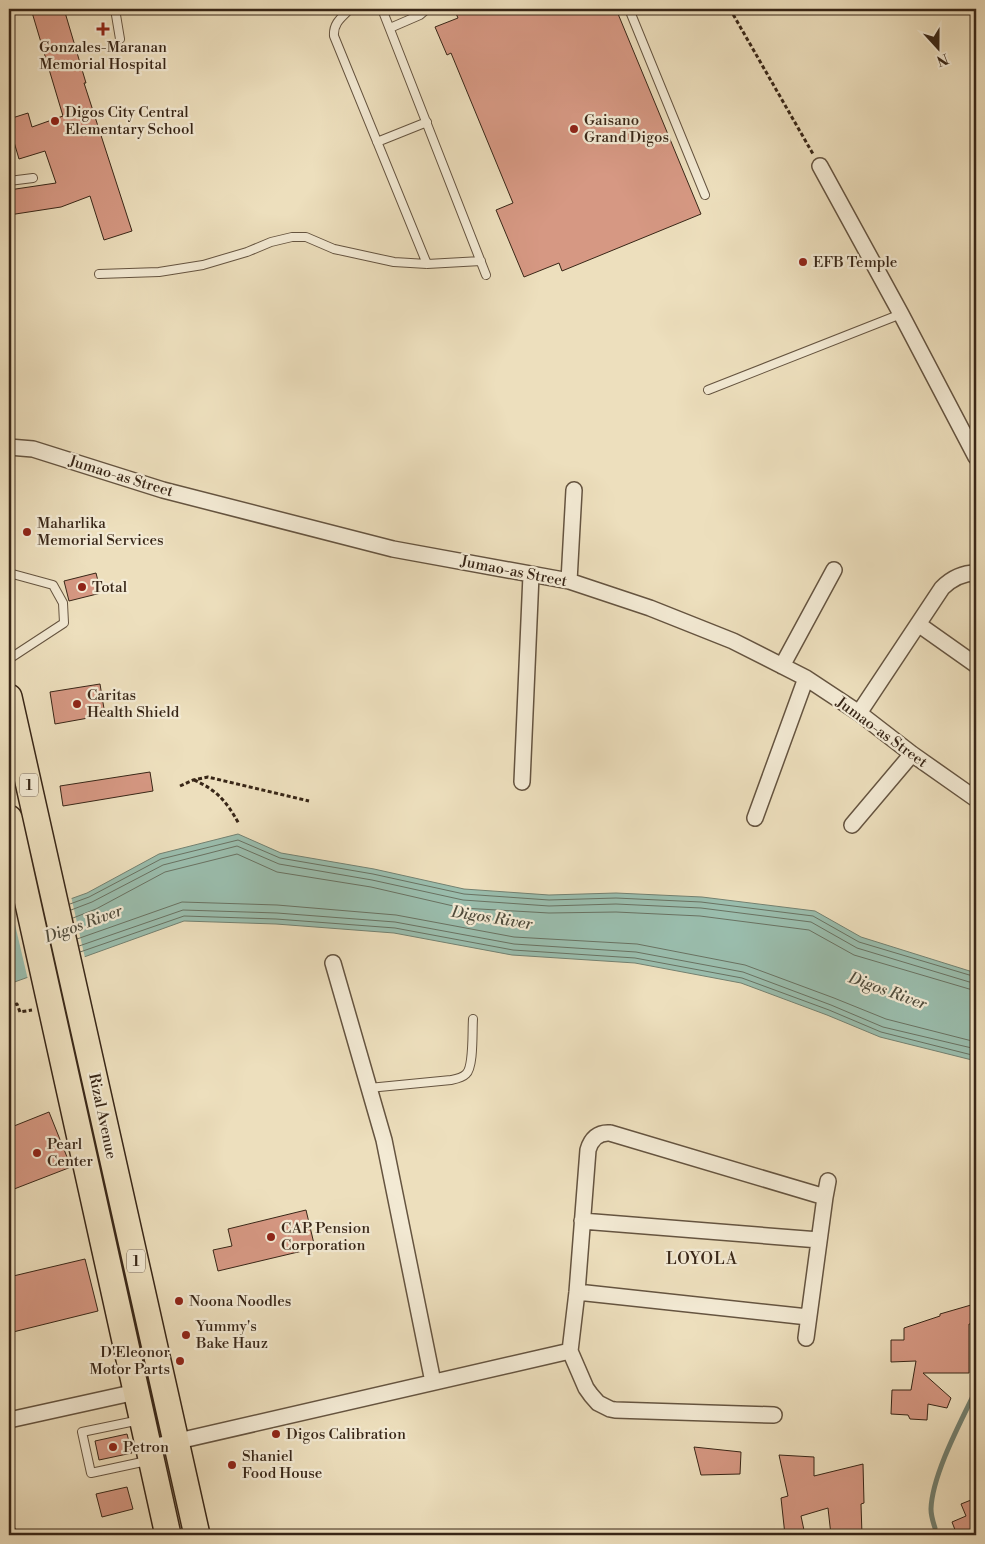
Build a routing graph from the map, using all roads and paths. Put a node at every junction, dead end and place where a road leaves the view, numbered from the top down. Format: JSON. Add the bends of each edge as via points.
{"nodes":[{"id":1,"x":117,"y":9,"type":"edge"},
{"id":2,"x":350,"y":9,"type":"edge"},
{"id":3,"x":382,"y":9,"type":"edge"},
{"id":4,"x":427,"y":9,"type":"edge"},
{"id":5,"x":629,"y":9,"type":"edge"},
{"id":6,"x":730,"y":9,"type":"edge"},
{"id":7,"x":390,"y":28,"type":"junction"},
{"id":8,"x":120,"y":39,"type":"dead end"},
{"id":9,"x":427,"y":122,"type":"junction"},
{"id":10,"x":377,"y":142,"type":"junction"},
{"id":11,"x":820,"y":166,"type":"joint"},
{"id":12,"x":33,"y":178,"type":"dead end"},
{"id":13,"x":9,"y":182,"type":"edge"},
{"id":14,"x":705,"y":196,"type":"dead end"},
{"id":15,"x":481,"y":261,"type":"junction"},
{"id":16,"x":427,"y":264,"type":"junction"},
{"id":17,"x":99,"y":274,"type":"dead end"},
{"id":18,"x":486,"y":274,"type":"dead end"},
{"id":19,"x":901,"y":314,"type":"junction"},
{"id":20,"x":708,"y":390,"type":"dead end"},
{"id":21,"x":9,"y":447,"type":"edge"},
{"id":22,"x":976,"y":458,"type":"edge"},
{"id":23,"x":574,"y":490,"type":"dead end"},
{"id":24,"x":834,"y":570,"type":"dead end"},
{"id":25,"x":9,"y":573,"type":"edge"},
{"id":26,"x":976,"y":573,"type":"edge"},
{"id":27,"x":532,"y":575,"type":"junction"},
{"id":28,"x":569,"y":581,"type":"junction"},
{"id":29,"x":918,"y":624,"type":"junction"},
{"id":30,"x":9,"y":659,"type":"edge"},
{"id":31,"x":976,"y":665,"type":"edge"},
{"id":32,"x":782,"y":666,"type":"junction"},
{"id":33,"x":806,"y":678,"type":"junction"},
{"id":34,"x":9,"y":697,"type":"edge"},
{"id":35,"x":859,"y":713,"type":"junction"},
{"id":36,"x":912,"y":754,"type":"junction"},
{"id":37,"x":193,"y":780,"type":"junction"},
{"id":38,"x":522,"y":782,"type":"dead end"},
{"id":39,"x":180,"y":786,"type":"dead end"},
{"id":40,"x":976,"y":799,"type":"edge"},
{"id":41,"x":309,"y":801,"type":"dead end"},
{"id":42,"x":9,"y":818,"type":"edge"},
{"id":43,"x":755,"y":818,"type":"dead end"},
{"id":44,"x":239,"y":824,"type":"dead end"},
{"id":45,"x":852,"y":825,"type":"dead end"},
{"id":46,"x":64,"y":938,"type":"junction"},
{"id":47,"x":37,"y":943,"type":"junction"},
{"id":48,"x":333,"y":963,"type":"dead end"},
{"id":49,"x":9,"y":1007,"type":"edge"},
{"id":50,"x":20,"y":1012,"type":"dead end"},
{"id":51,"x":473,"y":1019,"type":"dead end"},
{"id":52,"x":369,"y":1088,"type":"junction"},
{"id":53,"x":828,"y":1181,"type":"dead end"},
{"id":54,"x":825,"y":1197,"type":"junction"},
{"id":55,"x":582,"y":1221,"type":"junction"},
{"id":56,"x":819,"y":1240,"type":"junction"},
{"id":57,"x":577,"y":1292,"type":"junction"},
{"id":58,"x":808,"y":1317,"type":"junction"},
{"id":59,"x":806,"y":1338,"type":"dead end"},
{"id":60,"x":570,"y":1351,"type":"junction"},
{"id":61,"x":433,"y":1382,"type":"junction"},
{"id":62,"x":136,"y":1392,"type":"junction"},
{"id":63,"x":774,"y":1415,"type":"dead end"},
{"id":64,"x":9,"y":1420,"type":"edge"},
{"id":65,"x":142,"y":1420,"type":"junction"},
{"id":66,"x":176,"y":1442,"type":"junction"},
{"id":67,"x":150,"y":1454,"type":"junction"},
{"id":68,"x":168,"y":1535,"type":"edge"},
{"id":69,"x":196,"y":1535,"type":"edge"}],
"edges":[{"from":1,"to":8,"type":"lane"},
{"from":2,"to":10,"type":"lane","via":[[333,29],[334,36]]},
{"from":3,"to":7,"type":"lane"},
{"from":4,"to":7,"type":"lane"},
{"from":5,"to":14,"type":"lane"},
{"from":6,"to":11,"type":"path"},
{"from":7,"to":9,"type":"lane"},
{"from":9,"to":10,"type":"lane"},
{"from":9,"to":15,"type":"lane"},
{"from":10,"to":16,"type":"lane"},
{"from":11,"to":19,"type":"street"},
{"from":12,"to":13,"type":"lane"},
{"from":15,"to":16,"type":"lane"},
{"from":15,"to":18,"type":"lane"},
{"from":16,"to":17,"type":"lane","via":[[394,262],[334,249],[306,237],[292,237],[203,265],[159,272]]},
{"from":19,"to":20,"type":"lane"},
{"from":19,"to":22,"type":"street"},
{"from":21,"to":27,"type":"street","name":"Jumao-as Street","via":[[33,449],[163,490],[393,549]]},
{"from":23,"to":28,"type":"street"},
{"from":24,"to":32,"type":"street"},
{"from":25,"to":30,"type":"lane","via":[[53,585],[63,603],[64,622]]},
{"from":26,"to":29,"type":"street","via":[[948,582]]},
{"from":27,"to":28,"type":"street","name":"Jumao-as Street"},
{"from":27,"to":38,"type":"street"},
{"from":28,"to":32,"type":"street","name":"Jumao-as Street","via":[[688,622]]},
{"from":29,"to":31,"type":"street"},
{"from":29,"to":35,"type":"street"},
{"from":32,"to":33,"type":"street","name":"Jumao-as Street"},
{"from":33,"to":35,"type":"street","name":"Jumao-as Street"},
{"from":33,"to":43,"type":"street"},
{"from":34,"to":46,"type":"main road","name":"Rizal Avenue","number":"1"},
{"from":35,"to":36,"type":"street","name":"Jumao-as Street"},
{"from":36,"to":40,"type":"street","name":"Jumao-as Street"},
{"from":36,"to":45,"type":"street"},
{"from":37,"to":39,"type":"path"},
{"from":37,"to":41,"type":"path","via":[[208,777]]},
{"from":37,"to":44,"type":"path","via":[[208,786],[222,798]]},
{"from":42,"to":47,"type":"main road","name":"Rizal Avenue","number":"1"},
{"from":46,"to":47,"type":"main road"},
{"from":46,"to":66,"type":"main road","name":"Rizal Avenue","number":"1"},
{"from":47,"to":62,"type":"main road","name":"Rizal Avenue","number":"1"},
{"from":48,"to":52,"type":"street"},
{"from":49,"to":50,"type":"path","via":[[17,1004]]},
{"from":51,"to":52,"type":"lane","via":[[470,1069],[466,1074],[451,1080]]},
{"from":52,"to":61,"type":"street","via":[[384,1140]]},
{"from":53,"to":54,"type":"street"},
{"from":54,"to":55,"type":"street","via":[[605,1133],[595,1137],[588,1150]]},
{"from":54,"to":56,"type":"street"},
{"from":55,"to":56,"type":"street"},
{"from":55,"to":57,"type":"street"},
{"from":56,"to":58,"type":"street"},
{"from":57,"to":58,"type":"street"},
{"from":57,"to":60,"type":"street"},
{"from":58,"to":59,"type":"street"},
{"from":60,"to":61,"type":"street"},
{"from":60,"to":63,"type":"street","via":[[586,1388],[598,1403],[610,1409]]},
{"from":61,"to":66,"type":"street"},
{"from":62,"to":64,"type":"street"},
{"from":62,"to":65,"type":"main road","name":"Rizal Avenue","number":"1"},
{"from":65,"to":67,"type":"main road","name":"Rizal Avenue","number":"1"},
{"from":65,"to":67,"type":"lane","via":[[82,1432],[91,1473]]},
{"from":66,"to":67,"type":"street"},
{"from":66,"to":69,"type":"main road","name":"Rizal Avenue","number":"1"},
{"from":67,"to":68,"type":"main road","name":"Rizal Avenue","number":"1"}]}
